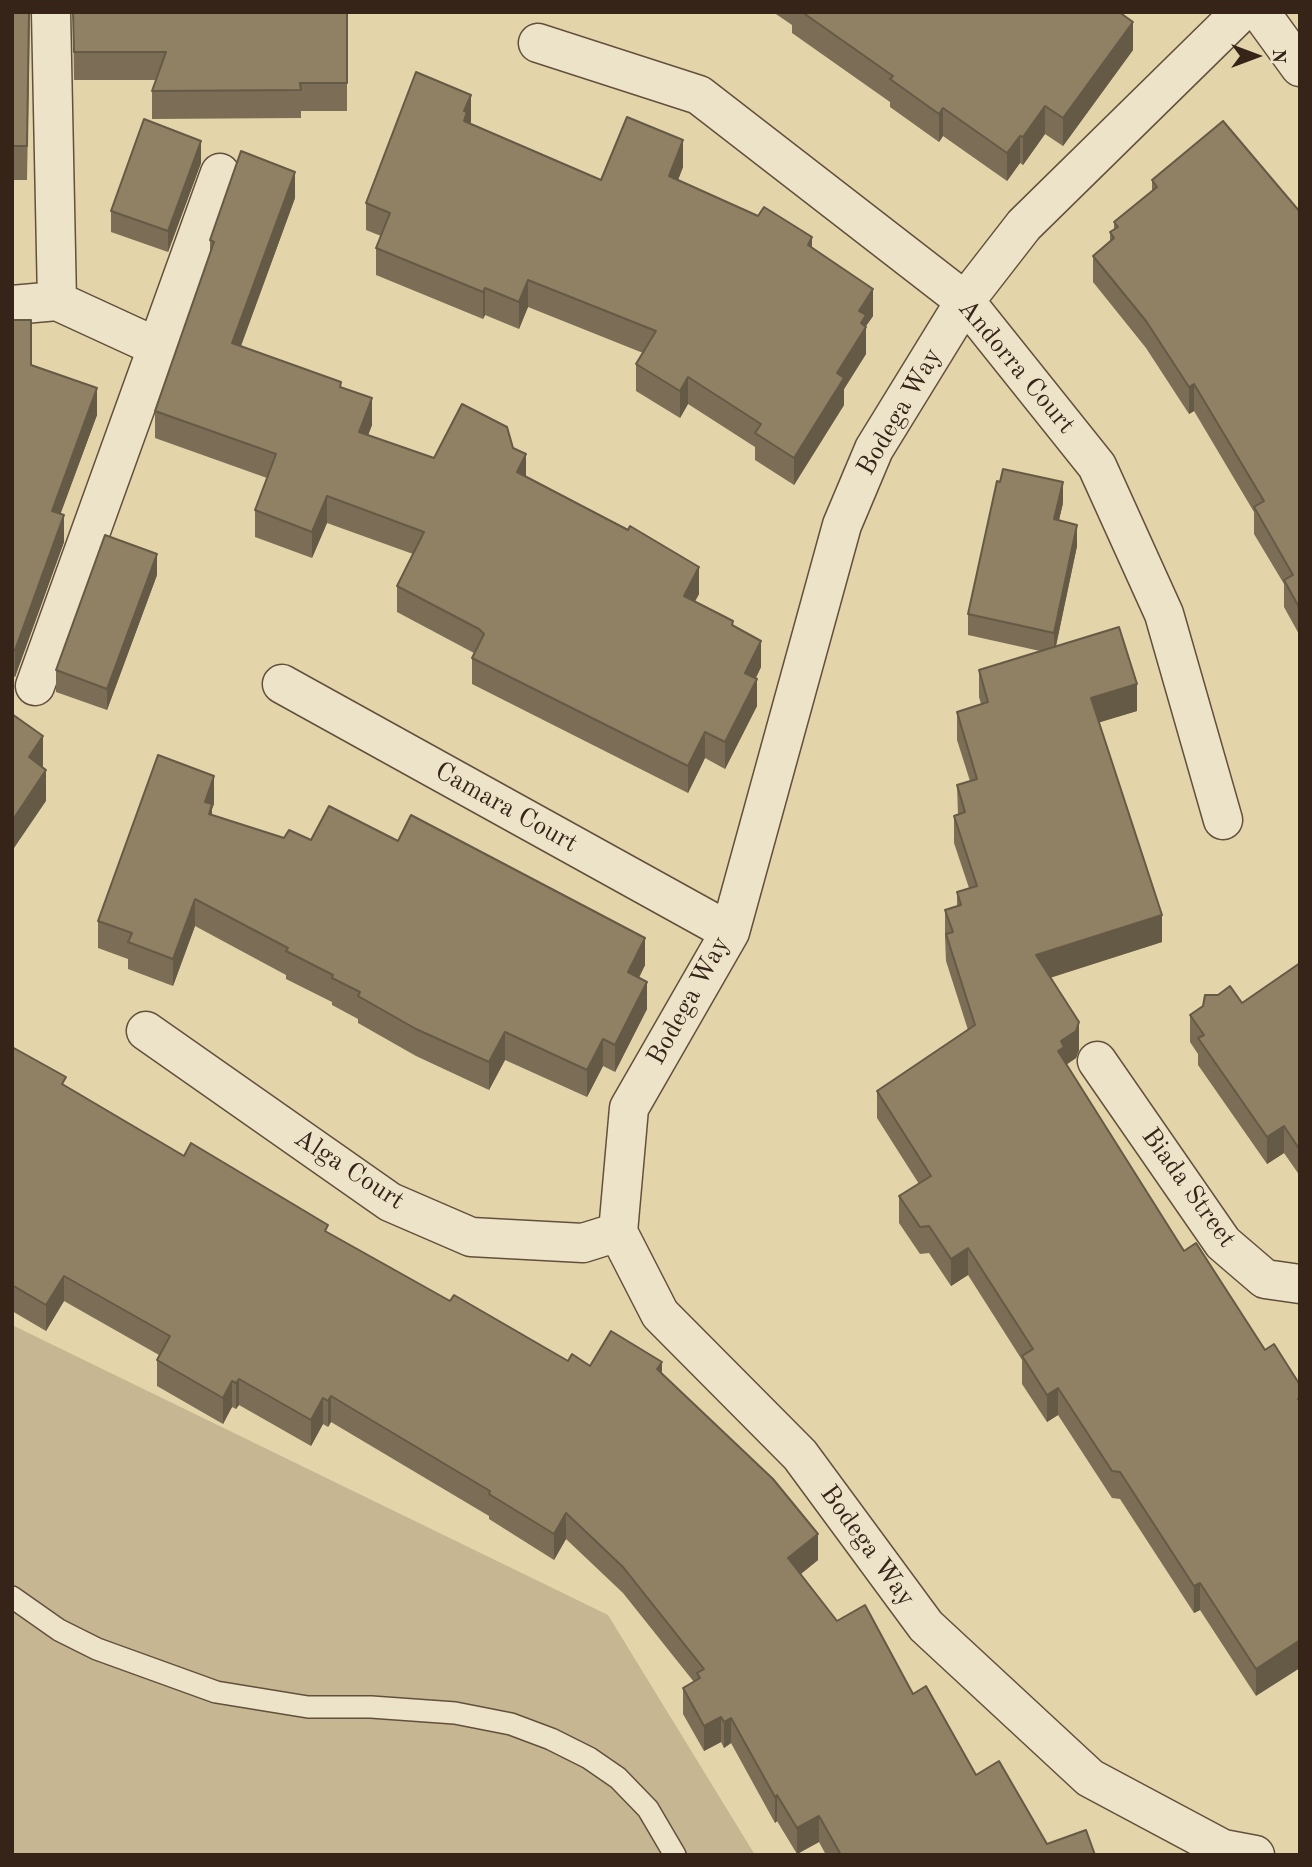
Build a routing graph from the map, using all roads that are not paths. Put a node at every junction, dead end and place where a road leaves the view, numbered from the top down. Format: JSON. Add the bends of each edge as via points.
{"nodes":[{"id":1,"x":51,"y":12,"type":"edge"},
{"id":2,"x":1241,"y":12,"type":"edge"},
{"id":3,"x":1259,"y":12,"type":"edge"},
{"id":4,"x":538,"y":43,"type":"dead end"},
{"id":5,"x":1300,"y":67,"type":"edge"},
{"id":6,"x":220,"y":173,"type":"dead end"},
{"id":7,"x":57,"y":301,"type":"junction"},
{"id":8,"x":964,"y":301,"type":"junction"},
{"id":9,"x":12,"y":305,"type":"edge"},
{"id":10,"x":157,"y":347,"type":"junction"},
{"id":11,"x":282,"y":684,"type":"dead end"},
{"id":12,"x":35,"y":685,"type":"dead end"},
{"id":13,"x":1223,"y":820,"type":"dead end"},
{"id":14,"x":730,"y":932,"type":"junction"},
{"id":15,"x":146,"y":1031,"type":"dead end"},
{"id":16,"x":1097,"y":1061,"type":"dead end"},
{"id":17,"x":618,"y":1232,"type":"junction"},
{"id":18,"x":1300,"y":1284,"type":"edge"},
{"id":19,"x":12,"y":1597,"type":"edge"},
{"id":20,"x":1233,"y":1853,"type":"edge"},
{"id":21,"x":675,"y":1855,"type":"edge"}],
"edges":[{"from":1,"to":7,"type":"street"},
{"from":2,"to":8,"type":"street","name":"Bodega Way","via":[[1024,225]]},
{"from":3,"to":5,"type":"street"},
{"from":4,"to":8,"type":"street","name":"Andorra Court","via":[[699,96]]},
{"from":6,"to":10,"type":"street"},
{"from":7,"to":9,"type":"street"},
{"from":7,"to":10,"type":"street"},
{"from":8,"to":13,"type":"street","name":"Andorra Court","via":[[1097,467],[1164,614]]},
{"from":8,"to":14,"type":"street","name":"Bodega Way","via":[[874,449],[842,525]]},
{"from":10,"to":12,"type":"street"},
{"from":11,"to":14,"type":"street","name":"Camara Court"},
{"from":14,"to":17,"type":"street","name":"Bodega Way","via":[[629,1108]]},
{"from":15,"to":17,"type":"street","name":"Alga Court","via":[[390,1202],[471,1237],[583,1243]]},
{"from":16,"to":18,"type":"street","name":"Biada Street","via":[[1223,1243],[1265,1279]]},
{"from":17,"to":20,"type":"street","name":"Bodega Way","via":[[660,1314],[800,1455],[926,1626],[1090,1779]]},
{"from":19,"to":21,"type":"lane","via":[[59,1630],[97,1649],[216,1692],[308,1707],[455,1713],[510,1724],[551,1739],[618,1779],[648,1809]]}]}
